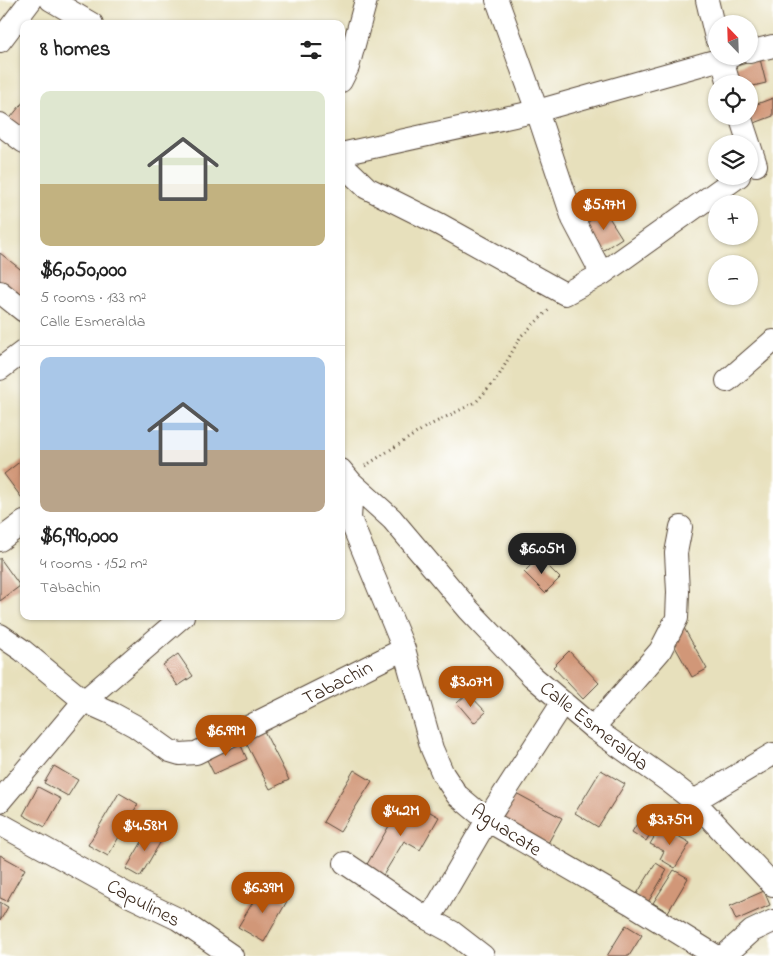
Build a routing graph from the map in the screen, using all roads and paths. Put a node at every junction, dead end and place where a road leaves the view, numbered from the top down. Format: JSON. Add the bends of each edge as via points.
{"nodes":[{"id":1,"x":31,"y":0,"type":"edge"},
{"id":2,"x":50,"y":0,"type":"edge"},
{"id":3,"x":366,"y":0,"type":"edge"},
{"id":4,"x":497,"y":0,"type":"edge"},
{"id":5,"x":707,"y":0,"type":"edge"},
{"id":6,"x":711,"y":15,"type":"edge"},
{"id":7,"x":85,"y":20,"type":"edge"},
{"id":8,"x":0,"y":40,"type":"edge"},
{"id":9,"x":773,"y":46,"type":"edge"},
{"id":10,"x":758,"y":50,"type":"edge"},
{"id":11,"x":708,"y":56,"type":"edge"},
{"id":12,"x":345,"y":73,"type":"edge"},
{"id":13,"x":537,"y":111,"type":"junction"},
{"id":14,"x":0,"y":124,"type":"edge"},
{"id":15,"x":20,"y":139,"type":"edge"},
{"id":16,"x":345,"y":153,"type":"edge"},
{"id":17,"x":345,"y":167,"type":"edge"},
{"id":18,"x":727,"y":185,"type":"edge"},
{"id":19,"x":602,"y":274,"type":"junction"},
{"id":20,"x":0,"y":292,"type":"edge"},
{"id":21,"x":565,"y":294,"type":"junction"},
{"id":22,"x":20,"y":308,"type":"edge"},
{"id":23,"x":773,"y":341,"type":"edge"},
{"id":24,"x":20,"y":354,"type":"edge"},
{"id":25,"x":0,"y":368,"type":"edge"},
{"id":26,"x":727,"y":381,"type":"dead end"},
{"id":27,"x":345,"y":478,"type":"edge"},
{"id":28,"x":20,"y":525,"type":"edge"},
{"id":29,"x":681,"y":527,"type":"dead end"},
{"id":30,"x":0,"y":540,"type":"edge"},
{"id":31,"x":178,"y":620,"type":"edge"},
{"id":32,"x":0,"y":634,"type":"edge"},
{"id":33,"x":404,"y":649,"type":"junction"},
{"id":34,"x":84,"y":701,"type":"junction"},
{"id":35,"x":563,"y":702,"type":"junction"},
{"id":36,"x":593,"y":728,"type":"junction"},
{"id":37,"x":773,"y":754,"type":"edge"},
{"id":38,"x":0,"y":801,"type":"edge"},
{"id":39,"x":694,"y":801,"type":"junction"},
{"id":40,"x":487,"y":820,"type":"junction"},
{"id":41,"x":0,"y":824,"type":"edge"},
{"id":42,"x":345,"y":863,"type":"dead end"},
{"id":43,"x":773,"y":885,"type":"edge"},
{"id":44,"x":428,"y":919,"type":"junction"},
{"id":45,"x":773,"y":920,"type":"edge"},
{"id":46,"x":232,"y":956,"type":"edge"},
{"id":47,"x":483,"y":956,"type":"edge"},
{"id":48,"x":716,"y":956,"type":"edge"},
{"id":49,"x":724,"y":956,"type":"edge"}],
"edges":[{"from":1,"to":8,"type":"street"},
{"from":2,"to":7,"type":"street"},
{"from":3,"to":12,"type":"street"},
{"from":4,"to":13,"type":"street"},
{"from":5,"to":6,"type":"street"},
{"from":9,"to":10,"type":"street"},
{"from":11,"to":13,"type":"street"},
{"from":13,"to":16,"type":"street"},
{"from":13,"to":19,"type":"street","via":[[573,219]]},
{"from":14,"to":15,"type":"street"},
{"from":17,"to":21,"type":"street","via":[[367,188]]},
{"from":18,"to":19,"type":"street"},
{"from":19,"to":21,"type":"street"},
{"from":20,"to":22,"type":"street"},
{"from":21,"to":27,"type":"path","via":[[521,336],[498,379],[476,402],[426,427]]},
{"from":23,"to":26,"type":"street"},
{"from":24,"to":25,"type":"street"},
{"from":27,"to":33,"type":"street","name":"Aguacate","via":[[350,519]]},
{"from":27,"to":35,"type":"street","name":"Calle Esmeralda","via":[[392,519],[469,610],[532,676]]},
{"from":28,"to":30,"type":"street"},
{"from":29,"to":36,"type":"street","via":[[676,553],[678,592],[687,620]]},
{"from":31,"to":34,"type":"street"},
{"from":32,"to":34,"type":"street","name":"Tabachin"},
{"from":33,"to":34,"type":"street","name":"Tabachin","via":[[196,753],[180,754],[170,750],[135,726]]},
{"from":33,"to":40,"type":"street","name":"Aguacate","via":[[432,749],[443,774],[457,795]]},
{"from":34,"to":38,"type":"street"},
{"from":35,"to":36,"type":"street","name":"Calle Esmeralda"},
{"from":35,"to":40,"type":"street"},
{"from":36,"to":39,"type":"street","name":"Calle Esmeralda"},
{"from":37,"to":39,"type":"street"},
{"from":39,"to":43,"type":"street","name":"Calle Esmeralda"},
{"from":40,"to":44,"type":"street"},
{"from":40,"to":48,"type":"street","name":"Aguacate"},
{"from":41,"to":46,"type":"street","name":"Capulines","via":[[178,919]]},
{"from":42,"to":44,"type":"street"},
{"from":44,"to":47,"type":"street","via":[[452,932]]},
{"from":45,"to":49,"type":"street","via":[[752,931]]}]}
